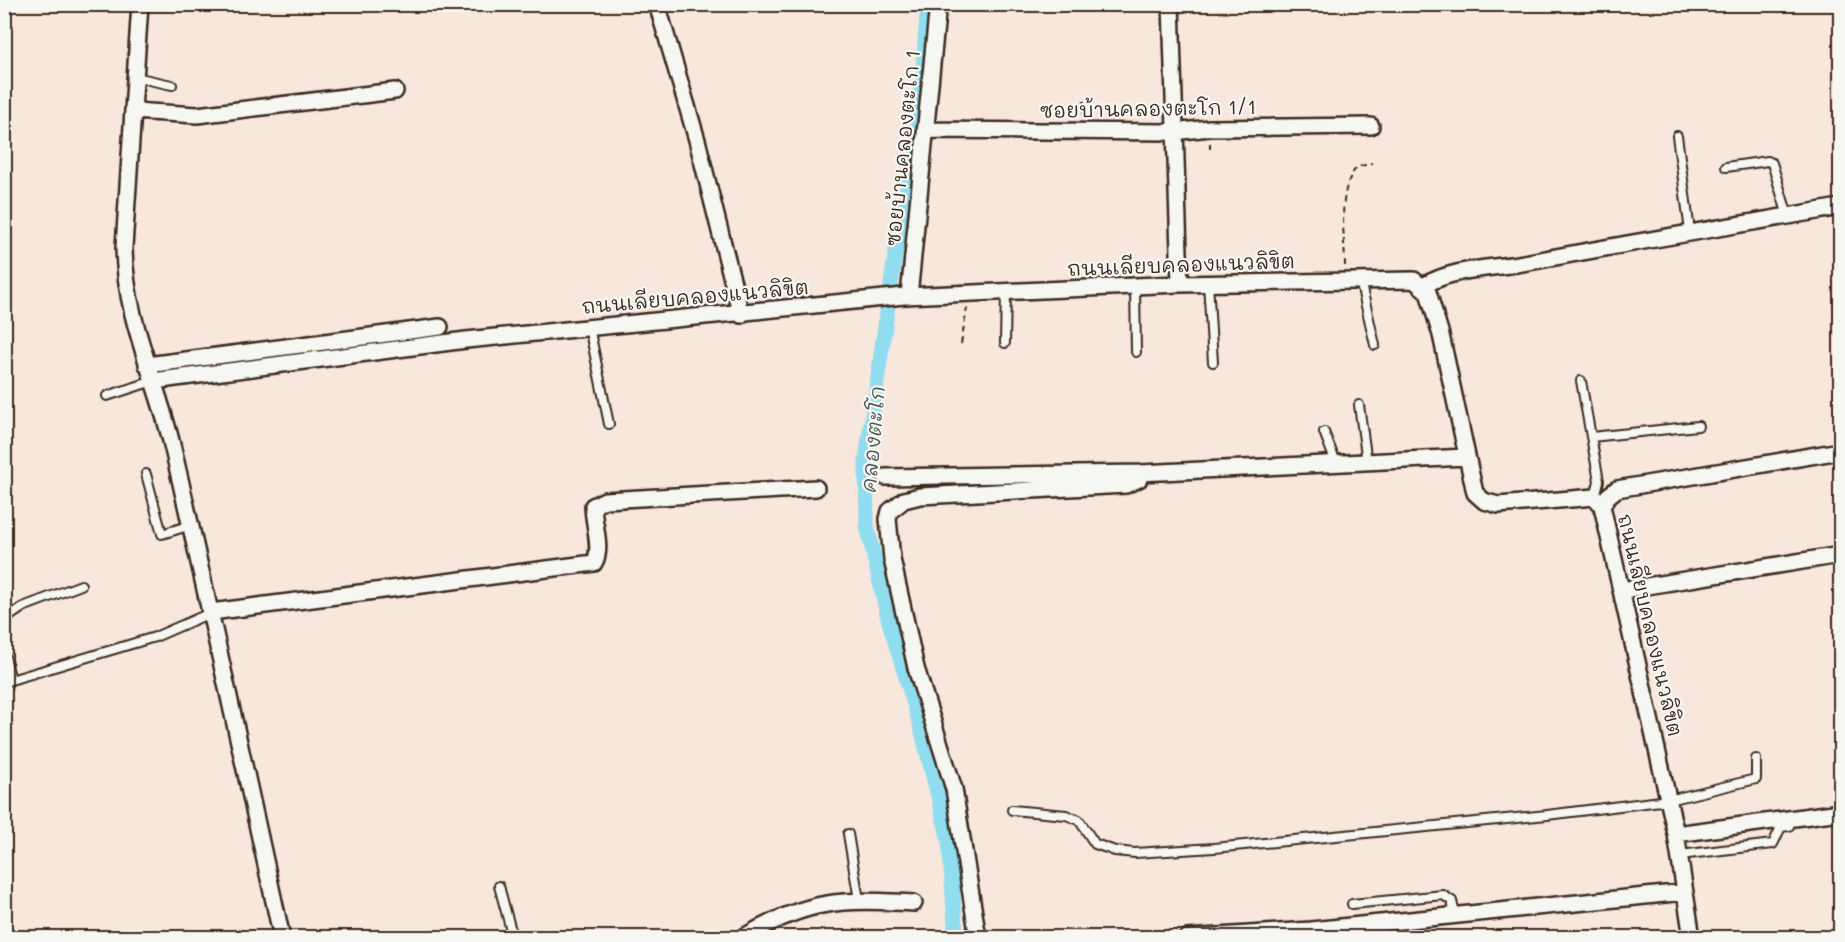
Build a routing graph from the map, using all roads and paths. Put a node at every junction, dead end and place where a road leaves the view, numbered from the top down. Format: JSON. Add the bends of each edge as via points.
{"nodes":[{"id":1,"x":140,"y":4,"type":"edge"},
{"id":2,"x":657,"y":4,"type":"edge"},
{"id":3,"x":938,"y":4,"type":"edge"},
{"id":4,"x":1171,"y":4,"type":"edge"},
{"id":5,"x":135,"y":77,"type":"junction"},
{"id":6,"x":172,"y":85,"type":"dead end"},
{"id":7,"x":395,"y":92,"type":"dead end"},
{"id":8,"x":133,"y":111,"type":"junction"},
{"id":9,"x":1371,"y":126,"type":"dead end"},
{"id":10,"x":925,"y":130,"type":"junction"},
{"id":11,"x":1173,"y":132,"type":"junction"},
{"id":12,"x":1677,"y":136,"type":"dead end"},
{"id":13,"x":1372,"y":163,"type":"dead end"},
{"id":14,"x":1725,"y":167,"type":"dead end"},
{"id":15,"x":1840,"y":207,"type":"edge"},
{"id":16,"x":1788,"y":216,"type":"junction"},
{"id":17,"x":1690,"y":231,"type":"junction"},
{"id":18,"x":1352,"y":280,"type":"junction"},
{"id":19,"x":1208,"y":283,"type":"junction"},
{"id":20,"x":1180,"y":284,"type":"junction"},
{"id":21,"x":1135,"y":286,"type":"junction"},
{"id":22,"x":1423,"y":286,"type":"junction"},
{"id":23,"x":1006,"y":292,"type":"junction"},
{"id":24,"x":970,"y":293,"type":"junction"},
{"id":25,"x":906,"y":296,"type":"junction"},
{"id":26,"x":741,"y":315,"type":"junction"},
{"id":27,"x":440,"y":327,"type":"dead end"},
{"id":28,"x":589,"y":327,"type":"junction"},
{"id":29,"x":365,"y":336,"type":"junction"},
{"id":30,"x":961,"y":344,"type":"dead end"},
{"id":31,"x":1005,"y":344,"type":"dead end"},
{"id":32,"x":1375,"y":345,"type":"dead end"},
{"id":33,"x":1136,"y":352,"type":"dead end"},
{"id":34,"x":368,"y":353,"type":"junction"},
{"id":35,"x":1212,"y":362,"type":"dead end"},
{"id":36,"x":147,"y":365,"type":"junction"},
{"id":37,"x":153,"y":381,"type":"junction"},
{"id":38,"x":1581,"y":381,"type":"dead end"},
{"id":39,"x":107,"y":396,"type":"dead end"},
{"id":40,"x":1359,"y":405,"type":"dead end"},
{"id":41,"x":609,"y":424,"type":"dead end"},
{"id":42,"x":1698,"y":426,"type":"dead end"},
{"id":43,"x":1324,"y":432,"type":"dead end"},
{"id":44,"x":1591,"y":437,"type":"junction"},
{"id":45,"x":1840,"y":451,"type":"edge"},
{"id":46,"x":1466,"y":457,"type":"junction"},
{"id":47,"x":1367,"y":462,"type":"junction"},
{"id":48,"x":1336,"y":463,"type":"junction"},
{"id":49,"x":1140,"y":473,"type":"junction"},
{"id":50,"x":146,"y":474,"type":"dead end"},
{"id":51,"x":885,"y":477,"type":"dead end"},
{"id":52,"x":816,"y":488,"type":"dead end"},
{"id":53,"x":1599,"y":501,"type":"junction"},
{"id":54,"x":191,"y":525,"type":"junction"},
{"id":55,"x":1840,"y":555,"type":"edge"},
{"id":56,"x":81,"y":585,"type":"dead end"},
{"id":57,"x":1622,"y":590,"type":"junction"},
{"id":58,"x":212,"y":612,"type":"junction"},
{"id":59,"x":4,"y":620,"type":"edge"},
{"id":60,"x":4,"y":653,"type":"edge"},
{"id":61,"x":8,"y":681,"type":"edge"},
{"id":62,"x":1756,"y":759,"type":"dead end"},
{"id":63,"x":1669,"y":800,"type":"junction"},
{"id":64,"x":1012,"y":810,"type":"dead end"},
{"id":65,"x":1840,"y":812,"type":"edge"},
{"id":66,"x":1821,"y":820,"type":"dead end"},
{"id":67,"x":848,"y":834,"type":"dead end"},
{"id":68,"x":1676,"y":834,"type":"junction"},
{"id":69,"x":1680,"y":855,"type":"junction"},
{"id":70,"x":499,"y":886,"type":"dead end"},
{"id":71,"x":1685,"y":892,"type":"junction"},
{"id":72,"x":859,"y":900,"type":"junction"},
{"id":73,"x":914,"y":903,"type":"dead end"},
{"id":74,"x":1352,"y":904,"type":"dead end"},
{"id":75,"x":1455,"y":915,"type":"junction"},
{"id":76,"x":282,"y":938,"type":"edge"},
{"id":77,"x":513,"y":938,"type":"edge"},
{"id":78,"x":742,"y":938,"type":"edge"},
{"id":79,"x":978,"y":938,"type":"edge"},
{"id":80,"x":1187,"y":938,"type":"edge"},
{"id":81,"x":1692,"y":938,"type":"edge"}],
"edges":[{"from":1,"to":5,"type":"street"},
{"from":2,"to":26,"type":"street","via":[[697,140]]},
{"from":3,"to":10,"type":"street","name":"ซอยบ้านคลองตะโก 1"},
{"from":4,"to":11,"type":"street"},
{"from":5,"to":6,"type":"lane"},
{"from":5,"to":8,"type":"street"},
{"from":7,"to":8,"type":"street","via":[[197,116]]},
{"from":8,"to":36,"type":"street","via":[[124,279]]},
{"from":9,"to":11,"type":"street","name":"ซอยบ้านคลองตะโก 1/1"},
{"from":10,"to":11,"type":"street","name":"ซอยบ้านคลองตะโก 1/1"},
{"from":10,"to":25,"type":"street","name":"ซอยบ้านคลองตะโก 1"},
{"from":11,"to":20,"type":"street"},
{"from":12,"to":17,"type":"lane"},
{"from":13,"to":18,"type":"path","via":[[1357,167],[1345,199]]},
{"from":14,"to":16,"type":"lane","via":[[1768,161],[1772,164]]},
{"from":15,"to":16,"type":"street"},
{"from":16,"to":17,"type":"street"},
{"from":17,"to":22,"type":"street","via":[[1451,273]]},
{"from":18,"to":19,"type":"street","name":"ถนนเลียบคลองแนวลิขิต"},
{"from":18,"to":22,"type":"street","name":"ถนนเลียบคลองแนวลิขิต","via":[[1414,280]]},
{"from":18,"to":32,"type":"lane"},
{"from":19,"to":20,"type":"street","name":"ถนนเลียบคลองแนวลิขิต"},
{"from":19,"to":35,"type":"lane"},
{"from":20,"to":21,"type":"street","name":"ถนนเลียบคลองแนวลิขิต"},
{"from":21,"to":23,"type":"street","name":"ถนนเลียบคลองแนวลิขิต"},
{"from":21,"to":33,"type":"lane"},
{"from":22,"to":46,"type":"street","name":"ถนนเลียบคลองแนวลิขิต","via":[[1441,334]]},
{"from":23,"to":24,"type":"street","name":"ถนนเลียบคลองแนวลิขิต"},
{"from":23,"to":31,"type":"lane"},
{"from":24,"to":25,"type":"street","name":"ถนนเลียบคลองแนวลิขิต"},
{"from":24,"to":30,"type":"path"},
{"from":25,"to":26,"type":"street","name":"ถนนเลียบคลองแนวลิขิต"},
{"from":26,"to":28,"type":"street","name":"ถนนเลียบคลองแนวลิขิต"},
{"from":27,"to":29,"type":"street"},
{"from":28,"to":34,"type":"street","name":"ถนนเลียบคลองแนวลิขิต"},
{"from":28,"to":41,"type":"lane"},
{"from":29,"to":34,"type":"street"},
{"from":29,"to":36,"type":"street"},
{"from":34,"to":37,"type":"street","name":"ถนนเลียบคลองแนวลิขิต"},
{"from":36,"to":37,"type":"street"},
{"from":37,"to":39,"type":"lane"},
{"from":37,"to":54,"type":"street"},
{"from":38,"to":44,"type":"lane"},
{"from":40,"to":47,"type":"lane"},
{"from":42,"to":44,"type":"lane"},
{"from":43,"to":48,"type":"lane"},
{"from":44,"to":53,"type":"lane"},
{"from":45,"to":53,"type":"street","via":[[1617,489]]},
{"from":46,"to":47,"type":"street"},
{"from":46,"to":53,"type":"street","name":"ถนนเลียบคลองแนวลิขิต","via":[[1475,493],[1484,501],[1498,505]]},
{"from":47,"to":48,"type":"street"},
{"from":48,"to":49,"type":"street"},
{"from":49,"to":51,"type":"street"},
{"from":49,"to":79,"type":"street","via":[[1139,478],[1125,485],[920,496],[904,500],[890,511],[892,559],[916,668],[954,789]]},
{"from":50,"to":54,"type":"lane","via":[[162,534]]},
{"from":52,"to":58,"type":"street","via":[[604,500],[593,506],[597,544],[594,563]]},
{"from":53,"to":57,"type":"street","name":"ถนนเลียบคลองแนวลิขิต"},
{"from":54,"to":58,"type":"street"},
{"from":55,"to":57,"type":"street"},
{"from":56,"to":59,"type":"lane","via":[[23,607]]},
{"from":57,"to":63,"type":"street","name":"ถนนเลียบคลองแนวลิขิต"},
{"from":58,"to":61,"type":"lane","via":[[155,638]]},
{"from":58,"to":76,"type":"street"},
{"from":60,"to":61,"type":"lane"},
{"from":62,"to":63,"type":"lane","via":[[1756,779]]},
{"from":63,"to":64,"type":"lane","via":[[1377,833],[1135,853],[1095,844],[1079,820],[1066,815]]},
{"from":63,"to":68,"type":"street","name":"ถนนเลียบคลองแนวลิขิต"},
{"from":65,"to":68,"type":"street"},
{"from":66,"to":69,"type":"lane","via":[[1781,827],[1773,844]]},
{"from":67,"to":72,"type":"lane"},
{"from":68,"to":69,"type":"street","name":"ถนนเลียบคลองแนวลิขิต"},
{"from":69,"to":71,"type":"street","name":"ถนนเลียบคลองแนวลิขิต"},
{"from":70,"to":77,"type":"lane"},
{"from":71,"to":75,"type":"street"},
{"from":71,"to":81,"type":"street","name":"ถนนเลียบคลองแนวลิขิต"},
{"from":72,"to":73,"type":"street"},
{"from":72,"to":78,"type":"street","via":[[798,910]]},
{"from":74,"to":75,"type":"lane","via":[[1443,895],[1452,901]]},
{"from":75,"to":80,"type":"street"}]}
